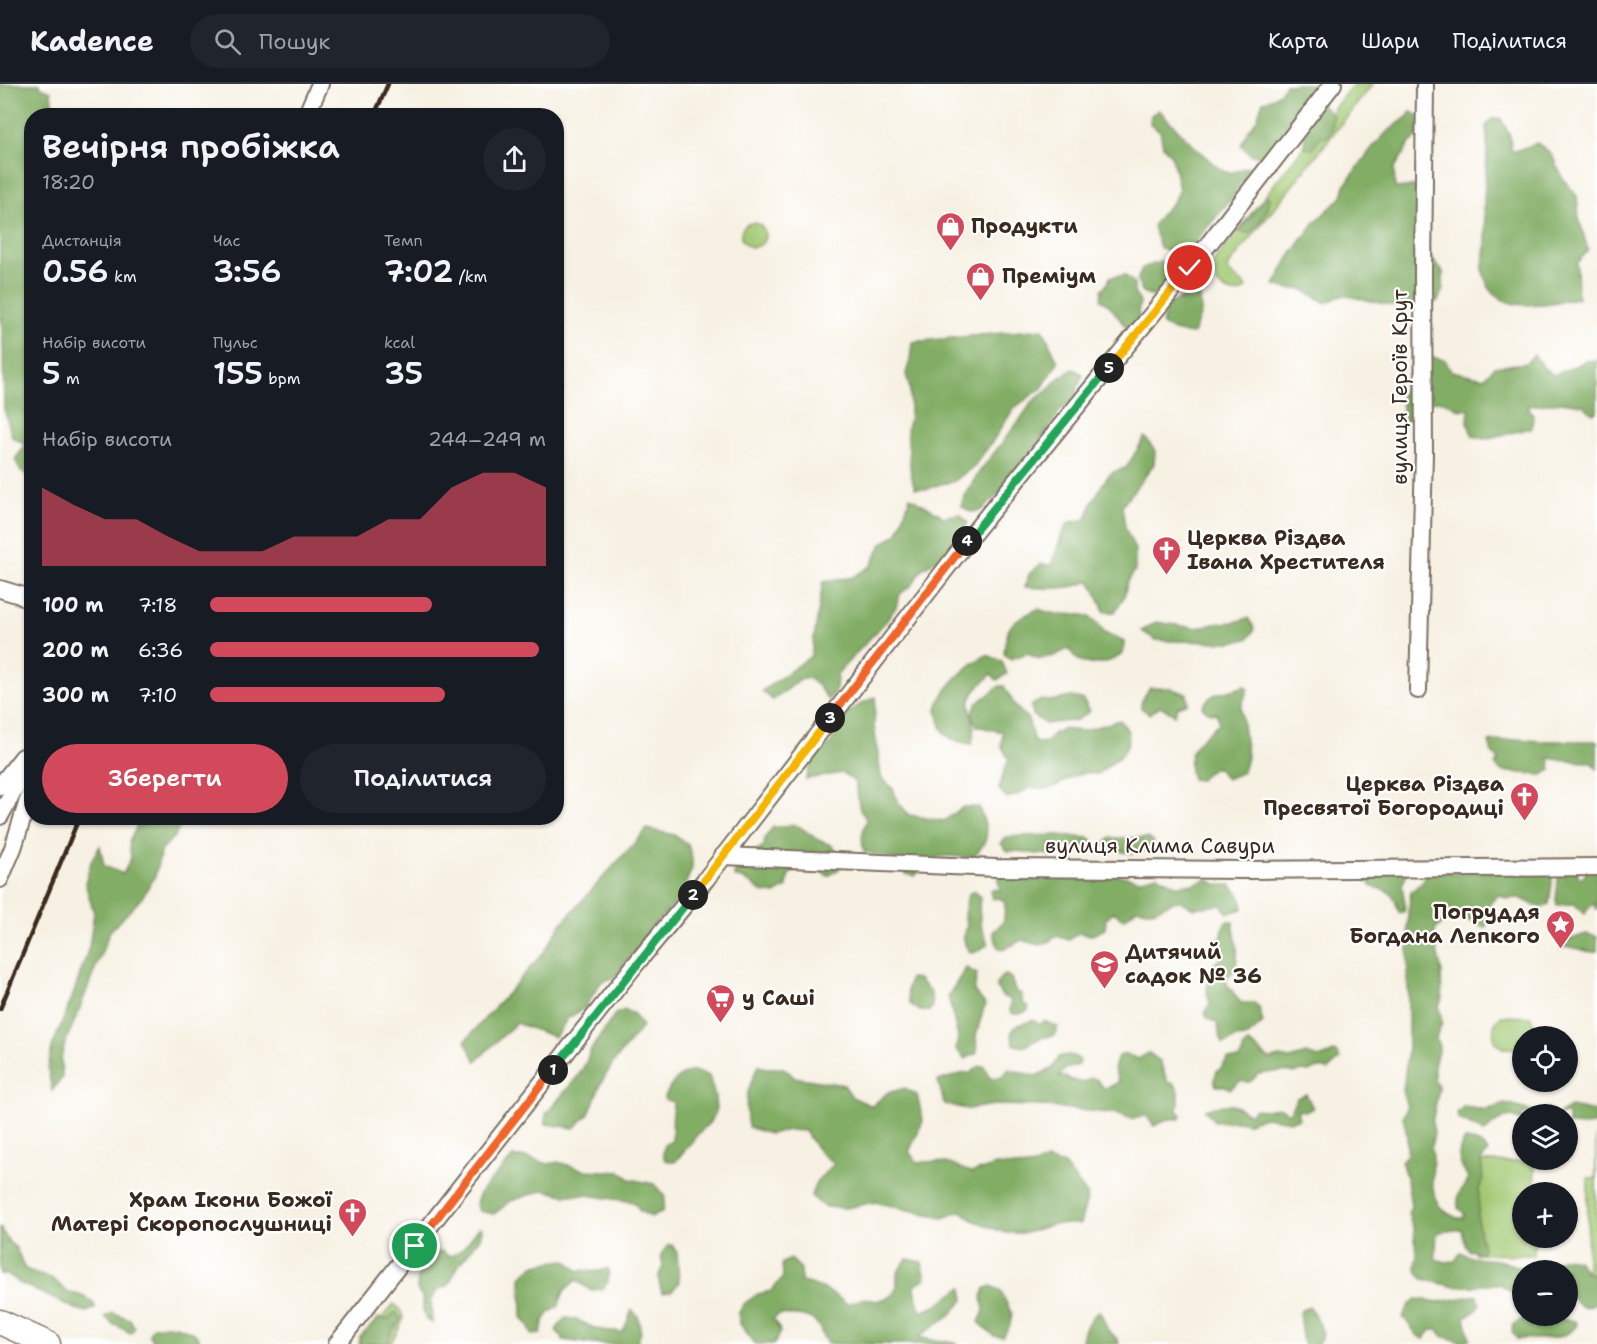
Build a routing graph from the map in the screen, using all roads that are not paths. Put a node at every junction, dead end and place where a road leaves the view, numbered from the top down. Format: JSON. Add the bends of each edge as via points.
{"nodes":[{"id":1,"x":320,"y":84,"type":"edge"},
{"id":2,"x":1333,"y":84,"type":"edge"},
{"id":3,"x":1425,"y":84,"type":"edge"},
{"id":4,"x":310,"y":108,"type":"edge"},
{"id":5,"x":0,"y":589,"type":"edge"},
{"id":6,"x":24,"y":597,"type":"edge"},
{"id":7,"x":1418,"y":690,"type":"dead end"},
{"id":8,"x":24,"y":756,"type":"edge"},
{"id":9,"x":24,"y":772,"type":"edge"},
{"id":10,"x":0,"y":786,"type":"edge"},
{"id":11,"x":24,"y":814,"type":"edge"},
{"id":12,"x":0,"y":816,"type":"edge"},
{"id":13,"x":723,"y":856,"type":"junction"},
{"id":14,"x":1597,"y":867,"type":"edge"},
{"id":15,"x":0,"y":879,"type":"edge"},
{"id":16,"x":0,"y":1322,"type":"edge"},
{"id":17,"x":48,"y":1344,"type":"edge"},
{"id":18,"x":337,"y":1344,"type":"edge"}],
"edges":[{"from":1,"to":4,"type":"street"},
{"from":2,"to":13,"type":"street","via":[[1190,268],[975,531]]},
{"from":3,"to":7,"type":"street","name":"вулиця Героїв Крут","via":[[1424,446]]},
{"from":5,"to":6,"type":"street"},
{"from":8,"to":10,"type":"street"},
{"from":9,"to":12,"type":"street"},
{"from":11,"to":15,"type":"street"},
{"from":13,"to":14,"type":"street","name":"вулиця Клима Савури","via":[[997,868]]},
{"from":13,"to":18,"type":"street"},
{"from":16,"to":17,"type":"highway"}]}
